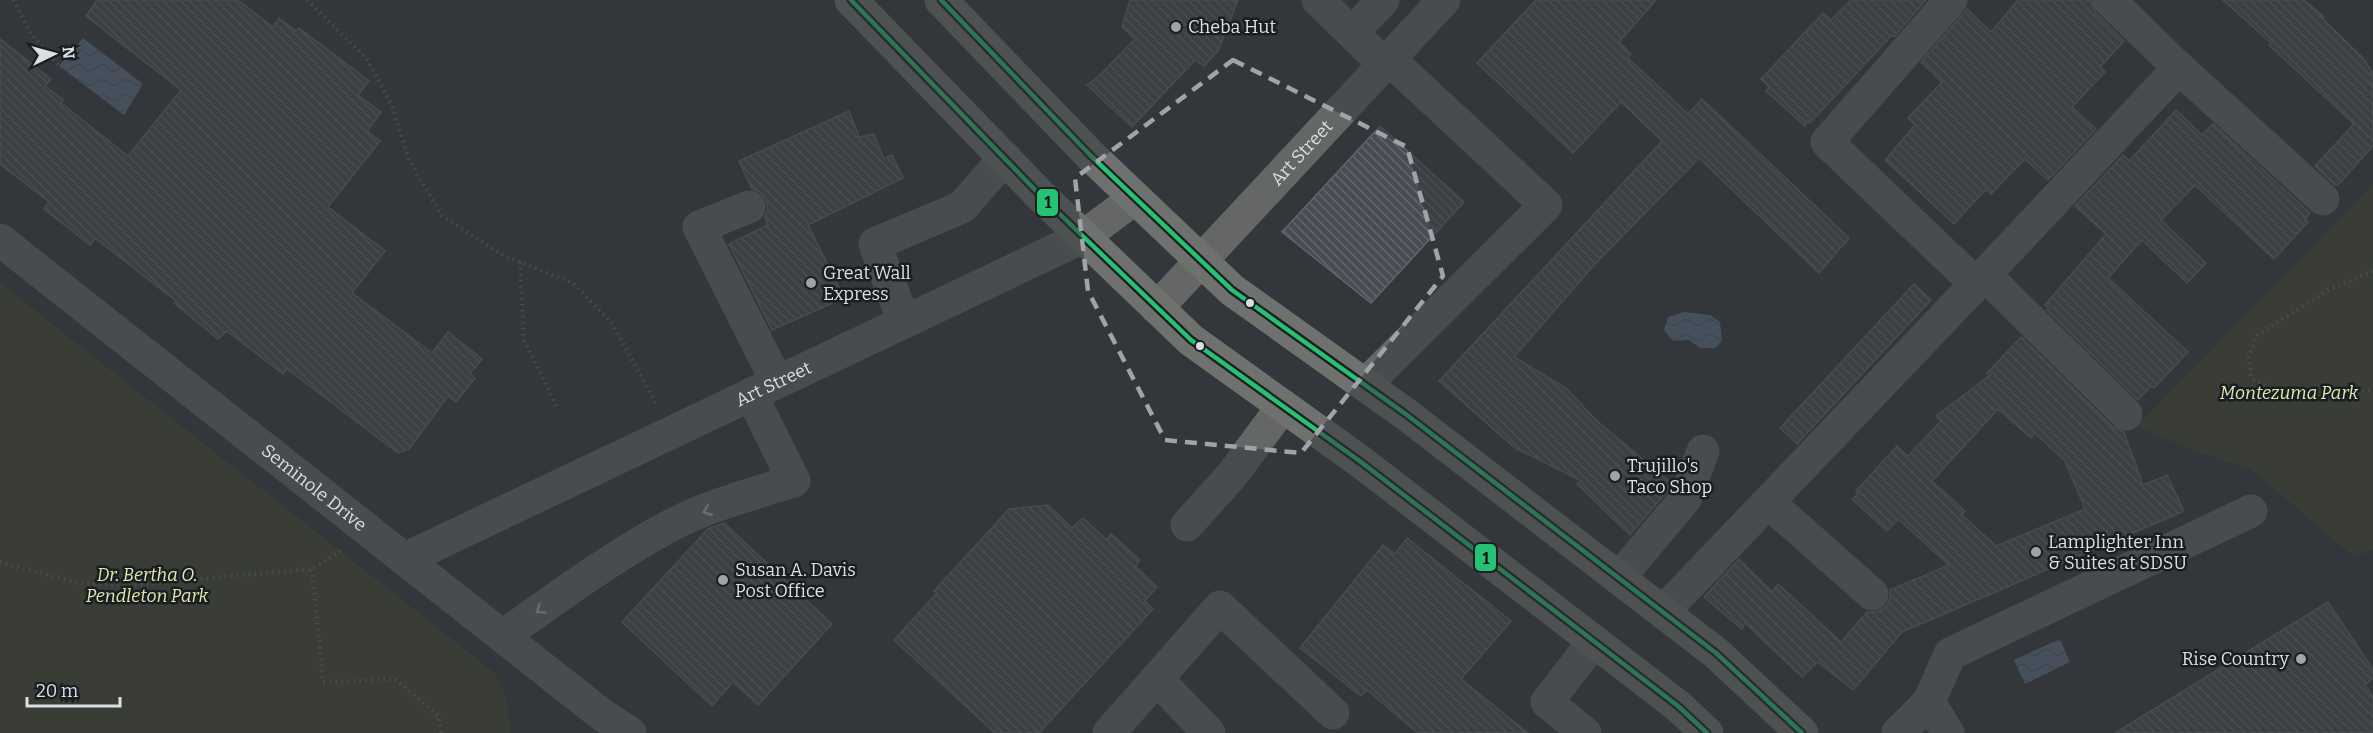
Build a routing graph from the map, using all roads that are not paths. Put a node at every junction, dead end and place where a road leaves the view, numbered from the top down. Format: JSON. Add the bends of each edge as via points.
{"nodes":[{"id":1,"x":851,"y":0,"type":"edge"},
{"id":2,"x":941,"y":0,"type":"edge"},
{"id":3,"x":1318,"y":0,"type":"edge"},
{"id":4,"x":1383,"y":0,"type":"edge"},
{"id":5,"x":1444,"y":0,"type":"edge"},
{"id":6,"x":1951,"y":0,"type":"edge"},
{"id":7,"x":2109,"y":0,"type":"edge"},
{"id":8,"x":1352,"y":33,"type":"junction"},
{"id":9,"x":1387,"y":62,"type":"junction"},
{"id":10,"x":2179,"y":68,"type":"junction"},
{"id":11,"x":1005,"y":159,"type":"junction"},
{"id":12,"x":1135,"y":198,"type":"junction"},
{"id":13,"x":2324,"y":199,"type":"dead end"},
{"id":14,"x":749,"y":207,"type":"dead end"},
{"id":15,"x":1083,"y":237,"type":"junction"},
{"id":16,"x":0,"y":240,"type":"edge"},
{"id":17,"x":1201,"y":261,"type":"junction"},
{"id":18,"x":1981,"y":280,"type":"junction"},
{"id":19,"x":1157,"y":308,"type":"junction"},
{"id":20,"x":904,"y":322,"type":"junction"},
{"id":21,"x":1365,"y":386,"type":"junction"},
{"id":22,"x":764,"y":388,"type":"junction"},
{"id":23,"x":1283,"y":406,"type":"junction"},
{"id":24,"x":2126,"y":414,"type":"dead end"},
{"id":25,"x":1703,"y":451,"type":"dead end"},
{"id":26,"x":1768,"y":502,"type":"junction"},
{"id":27,"x":2251,"y":511,"type":"dead end"},
{"id":28,"x":1187,"y":525,"type":"dead end"},
{"id":29,"x":405,"y":559,"type":"junction"},
{"id":30,"x":1619,"y":578,"type":"junction"},
{"id":31,"x":1872,"y":594,"type":"dead end"},
{"id":32,"x":1663,"y":612,"type":"junction"},
{"id":33,"x":502,"y":636,"type":"junction"},
{"id":34,"x":1594,"y":641,"type":"junction"},
{"id":35,"x":1157,"y":679,"type":"junction"},
{"id":36,"x":1929,"y":702,"type":"junction"},
{"id":37,"x":1333,"y":713,"type":"dead end"},
{"id":38,"x":595,"y":724,"type":"edge"},
{"id":39,"x":630,"y":733,"type":"edge"},
{"id":40,"x":1109,"y":733,"type":"edge"},
{"id":41,"x":1209,"y":733,"type":"edge"},
{"id":42,"x":1585,"y":733,"type":"edge"},
{"id":43,"x":1707,"y":733,"type":"edge"},
{"id":44,"x":1802,"y":733,"type":"edge"},
{"id":45,"x":1898,"y":733,"type":"edge"},
{"id":46,"x":1948,"y":733,"type":"edge"}],
"edges":[{"from":1,"to":11,"type":"main road"},
{"from":2,"to":12,"type":"main road"},
{"from":3,"to":8,"type":"street"},
{"from":4,"to":8,"type":"street"},
{"from":5,"to":9,"type":"street","name":"Art Street"},
{"from":6,"to":18,"type":"street","via":[[1827,142]]},
{"from":7,"to":10,"type":"street"},
{"from":8,"to":9,"type":"street"},
{"from":9,"to":17,"type":"street","name":"Art Street"},
{"from":9,"to":21,"type":"street","via":[[1546,205]]},
{"from":10,"to":13,"type":"street"},
{"from":10,"to":18,"type":"street"},
{"from":11,"to":15,"type":"main road"},
{"from":11,"to":20,"type":"street","via":[[962,207],[875,244]]},
{"from":12,"to":15,"type":"street","name":"Art Street"},
{"from":12,"to":17,"type":"main road"},
{"from":14,"to":22,"type":"street","via":[[699,227]]},
{"from":15,"to":19,"type":"main road"},
{"from":15,"to":20,"type":"street","name":"Art Street"},
{"from":16,"to":29,"type":"street","name":"Seminole Drive"},
{"from":17,"to":19,"type":"street","name":"Art Street"},
{"from":17,"to":21,"type":"main road","via":[[1232,290]]},
{"from":18,"to":24,"type":"street"},
{"from":18,"to":26,"type":"street"},
{"from":19,"to":23,"type":"main road","via":[[1191,340]]},
{"from":20,"to":22,"type":"street","name":"Art Street"},
{"from":21,"to":30,"type":"main road"},
{"from":22,"to":29,"type":"street","name":"Art Street"},
{"from":22,"to":33,"type":"street","one_way":true,"via":[[794,482],[732,500],[669,526]]},
{"from":23,"to":28,"type":"street","via":[[1232,475]]},
{"from":23,"to":34,"type":"main road"},
{"from":25,"to":30,"type":"street","via":[[1685,499]]},
{"from":26,"to":31,"type":"street"},
{"from":26,"to":32,"type":"street"},
{"from":27,"to":36,"type":"street","via":[[1950,654]]},
{"from":29,"to":33,"type":"street","name":"Seminole Drive"},
{"from":30,"to":32,"type":"main road"},
{"from":32,"to":44,"type":"main road","via":[[1716,653]]},
{"from":33,"to":38,"type":"street","name":"Seminole Drive"},
{"from":34,"to":42,"type":"street","via":[[1546,702]]},
{"from":34,"to":43,"type":"main road"},
{"from":35,"to":37,"type":"street","via":[[1220,607]]},
{"from":35,"to":40,"type":"street"},
{"from":35,"to":41,"type":"street"},
{"from":36,"to":45,"type":"street"},
{"from":36,"to":46,"type":"street"},
{"from":38,"to":39,"type":"street","name":"Seminole Drive"}]}
